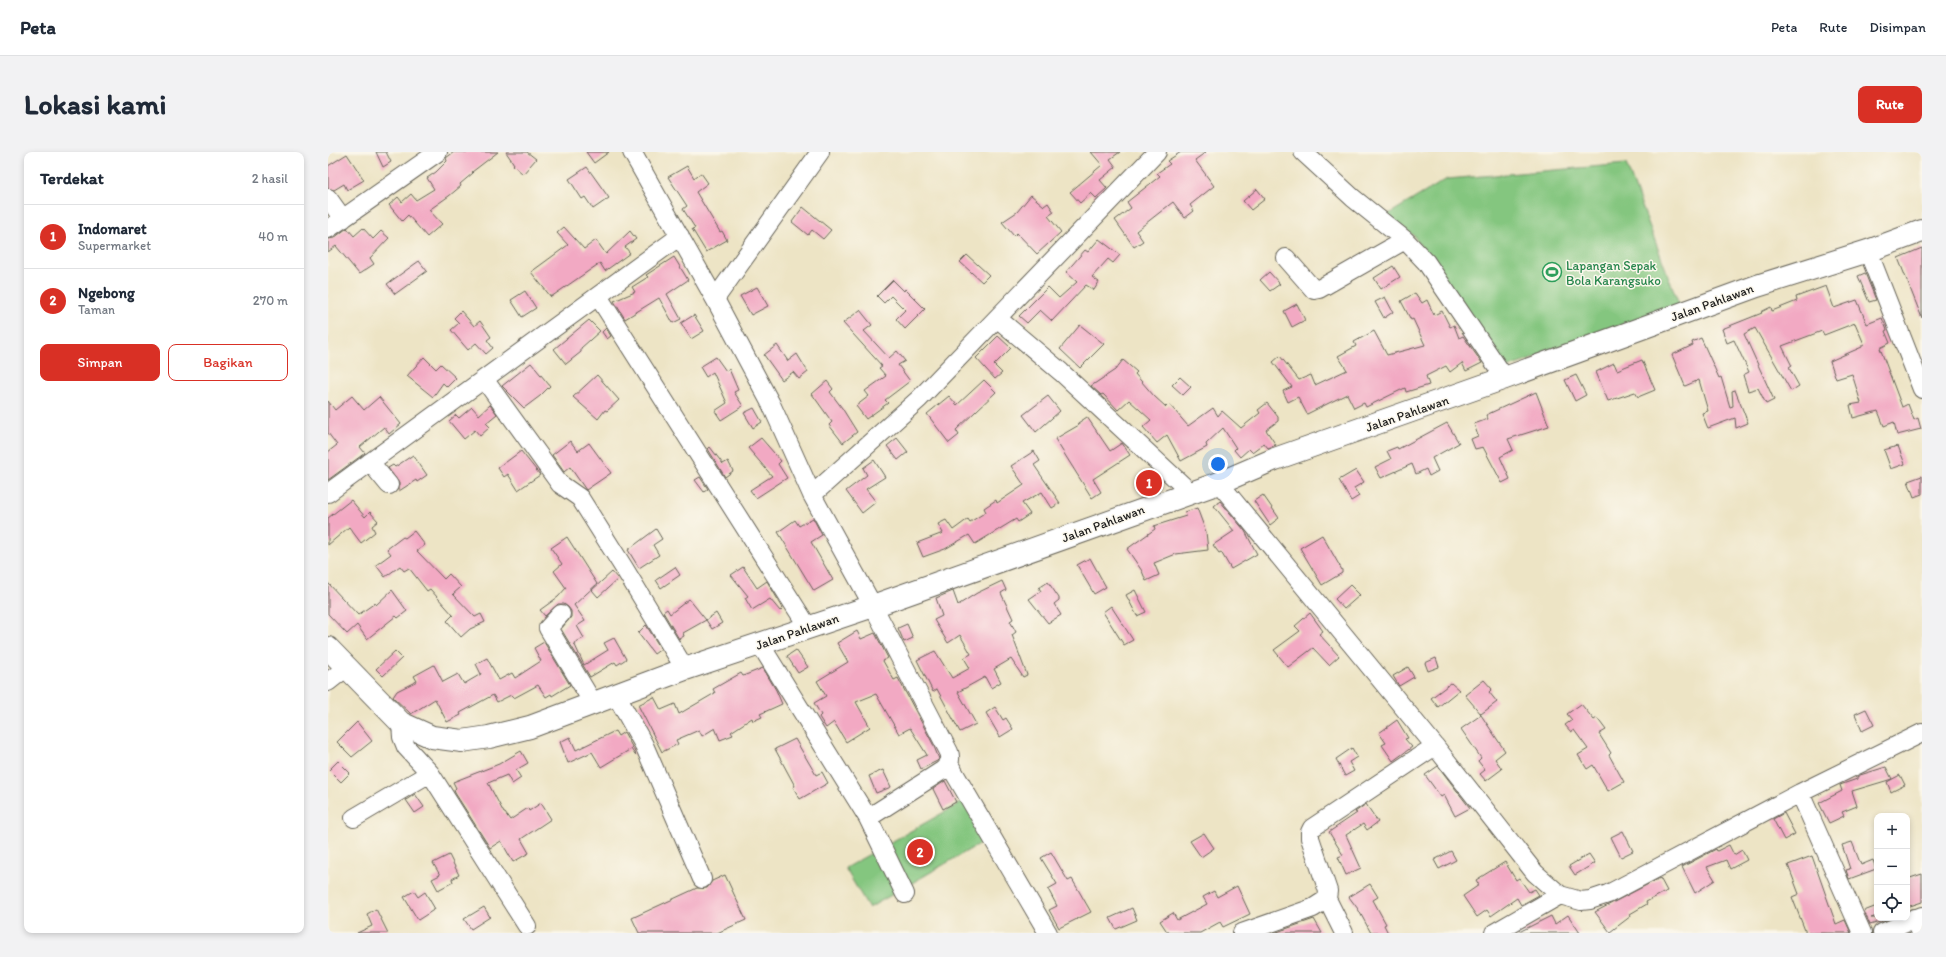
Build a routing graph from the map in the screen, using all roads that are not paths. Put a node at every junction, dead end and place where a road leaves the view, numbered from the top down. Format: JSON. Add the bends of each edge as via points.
{"nodes":[{"id":1,"x":438,"y":152,"type":"edge"},
{"id":2,"x":632,"y":152,"type":"edge"},
{"id":3,"x":820,"y":152,"type":"edge"},
{"id":4,"x":1158,"y":152,"type":"edge"},
{"id":5,"x":1303,"y":152,"type":"edge"},
{"id":6,"x":328,"y":198,"type":"edge"},
{"id":7,"x":343,"y":219,"type":"junction"},
{"id":8,"x":328,"y":229,"type":"edge"},
{"id":9,"x":1922,"y":231,"type":"edge"},
{"id":10,"x":680,"y":236,"type":"junction"},
{"id":11,"x":1405,"y":240,"type":"junction"},
{"id":12,"x":1868,"y":251,"type":"junction"},
{"id":13,"x":1286,"y":258,"type":"dead end"},
{"id":14,"x":598,"y":296,"type":"junction"},
{"id":15,"x":715,"y":299,"type":"junction"},
{"id":16,"x":997,"y":318,"type":"junction"},
{"id":17,"x":1505,"y":378,"type":"junction"},
{"id":18,"x":484,"y":379,"type":"junction"},
{"id":19,"x":1922,"y":389,"type":"edge"},
{"id":20,"x":370,"y":462,"type":"junction"},
{"id":21,"x":1218,"y":483,"type":"junction"},
{"id":22,"x":389,"y":485,"type":"dead end"},
{"id":23,"x":1190,"y":492,"type":"junction"},
{"id":24,"x":328,"y":493,"type":"edge"},
{"id":25,"x":812,"y":495,"type":"junction"},
{"id":26,"x":873,"y":606,"type":"junction"},
{"id":27,"x":561,"y":614,"type":"dead end"},
{"id":28,"x":808,"y":627,"type":"junction"},
{"id":29,"x":760,"y":644,"type":"junction"},
{"id":30,"x":328,"y":648,"type":"edge"},
{"id":31,"x":347,"y":666,"type":"junction"},
{"id":32,"x":685,"y":669,"type":"junction"},
{"id":33,"x":328,"y":682,"type":"edge"},
{"id":34,"x":616,"y":695,"type":"junction"},
{"id":35,"x":593,"y":703,"type":"junction"},
{"id":36,"x":401,"y":723,"type":"junction"},
{"id":37,"x":1922,"y":733,"type":"edge"},
{"id":38,"x":1435,"y":746,"type":"junction"},
{"id":39,"x":949,"y":764,"type":"junction"},
{"id":40,"x":430,"y":773,"type":"junction"},
{"id":41,"x":1800,"y":793,"type":"junction"},
{"id":42,"x":354,"y":818,"type":"dead end"},
{"id":43,"x":868,"y":818,"type":"junction"},
{"id":44,"x":702,"y":879,"type":"dead end"},
{"id":45,"x":905,"y":894,"type":"dead end"},
{"id":46,"x":1560,"y":895,"type":"junction"},
{"id":47,"x":1327,"y":899,"type":"junction"},
{"id":48,"x":1919,"y":922,"type":"edge"},
{"id":49,"x":527,"y":926,"type":"dead end"},
{"id":50,"x":1048,"y":933,"type":"edge"},
{"id":51,"x":1242,"y":933,"type":"edge"},
{"id":52,"x":1344,"y":933,"type":"edge"},
{"id":53,"x":1494,"y":933,"type":"edge"},
{"id":54,"x":1862,"y":933,"type":"edge"},
{"id":55,"x":1882,"y":933,"type":"edge"}],
"edges":[{"from":1,"to":7,"type":"street"},
{"from":2,"to":10,"type":"street"},
{"from":3,"to":15,"type":"street"},
{"from":4,"to":16,"type":"street"},
{"from":5,"to":11,"type":"street","via":[[1353,198]]},
{"from":6,"to":7,"type":"street"},
{"from":7,"to":8,"type":"street"},
{"from":9,"to":12,"type":"highway","name":"Jalan Pahlawan"},
{"from":10,"to":14,"type":"street"},
{"from":10,"to":15,"type":"street"},
{"from":11,"to":13,"type":"street","via":[[1314,290]]},
{"from":11,"to":17,"type":"street","via":[[1438,277]]},
{"from":12,"to":17,"type":"highway","name":"Jalan Pahlawan","via":[[1757,286]]},
{"from":12,"to":19,"type":"street"},
{"from":14,"to":18,"type":"street"},
{"from":14,"to":28,"type":"street"},
{"from":15,"to":25,"type":"street","via":[[771,404]]},
{"from":16,"to":23,"type":"street","via":[[1061,372]]},
{"from":16,"to":25,"type":"street","via":[[919,398]]},
{"from":17,"to":21,"type":"highway","name":"Jalan Pahlawan","via":[[1275,459]]},
{"from":18,"to":20,"type":"street"},
{"from":18,"to":32,"type":"street","via":[[560,484],[580,498]]},
{"from":20,"to":22,"type":"street"},
{"from":20,"to":24,"type":"street"},
{"from":21,"to":23,"type":"highway","name":"Jalan Pahlawan"},
{"from":21,"to":38,"type":"street"},
{"from":23,"to":26,"type":"highway","name":"Jalan Pahlawan"},
{"from":25,"to":26,"type":"street"},
{"from":26,"to":28,"type":"highway","name":"Jalan Pahlawan"},
{"from":26,"to":39,"type":"street","via":[[949,752]]},
{"from":27,"to":35,"type":"street","via":[[548,628]]},
{"from":28,"to":29,"type":"highway","name":"Jalan Pahlawan"},
{"from":29,"to":32,"type":"highway","name":"Jalan Pahlawan"},
{"from":29,"to":43,"type":"street"},
{"from":30,"to":31,"type":"highway","name":"Jalan Pahlawan"},
{"from":31,"to":33,"type":"street"},
{"from":31,"to":36,"type":"highway","name":"Jalan Pahlawan"},
{"from":32,"to":34,"type":"highway","name":"Jalan Pahlawan"},
{"from":34,"to":35,"type":"highway","name":"Jalan Pahlawan"},
{"from":34,"to":44,"type":"street","via":[[644,746]]},
{"from":35,"to":36,"type":"highway","name":"Jalan Pahlawan","via":[[530,727],[490,738],[462,741],[432,737]]},
{"from":36,"to":40,"type":"street","via":[[406,747]]},
{"from":37,"to":41,"type":"street"},
{"from":38,"to":46,"type":"street","via":[[1535,873]]},
{"from":38,"to":47,"type":"street","via":[[1312,828],[1310,838],[1328,891]]},
{"from":39,"to":43,"type":"street"},
{"from":39,"to":50,"type":"street"},
{"from":40,"to":42,"type":"street"},
{"from":40,"to":49,"type":"street"},
{"from":41,"to":46,"type":"street","via":[[1608,894],[1581,901]]},
{"from":41,"to":54,"type":"street"},
{"from":43,"to":45,"type":"street"},
{"from":46,"to":53,"type":"street"},
{"from":47,"to":51,"type":"street","via":[[1313,908]]},
{"from":47,"to":52,"type":"street"},
{"from":48,"to":55,"type":"street"}]}
